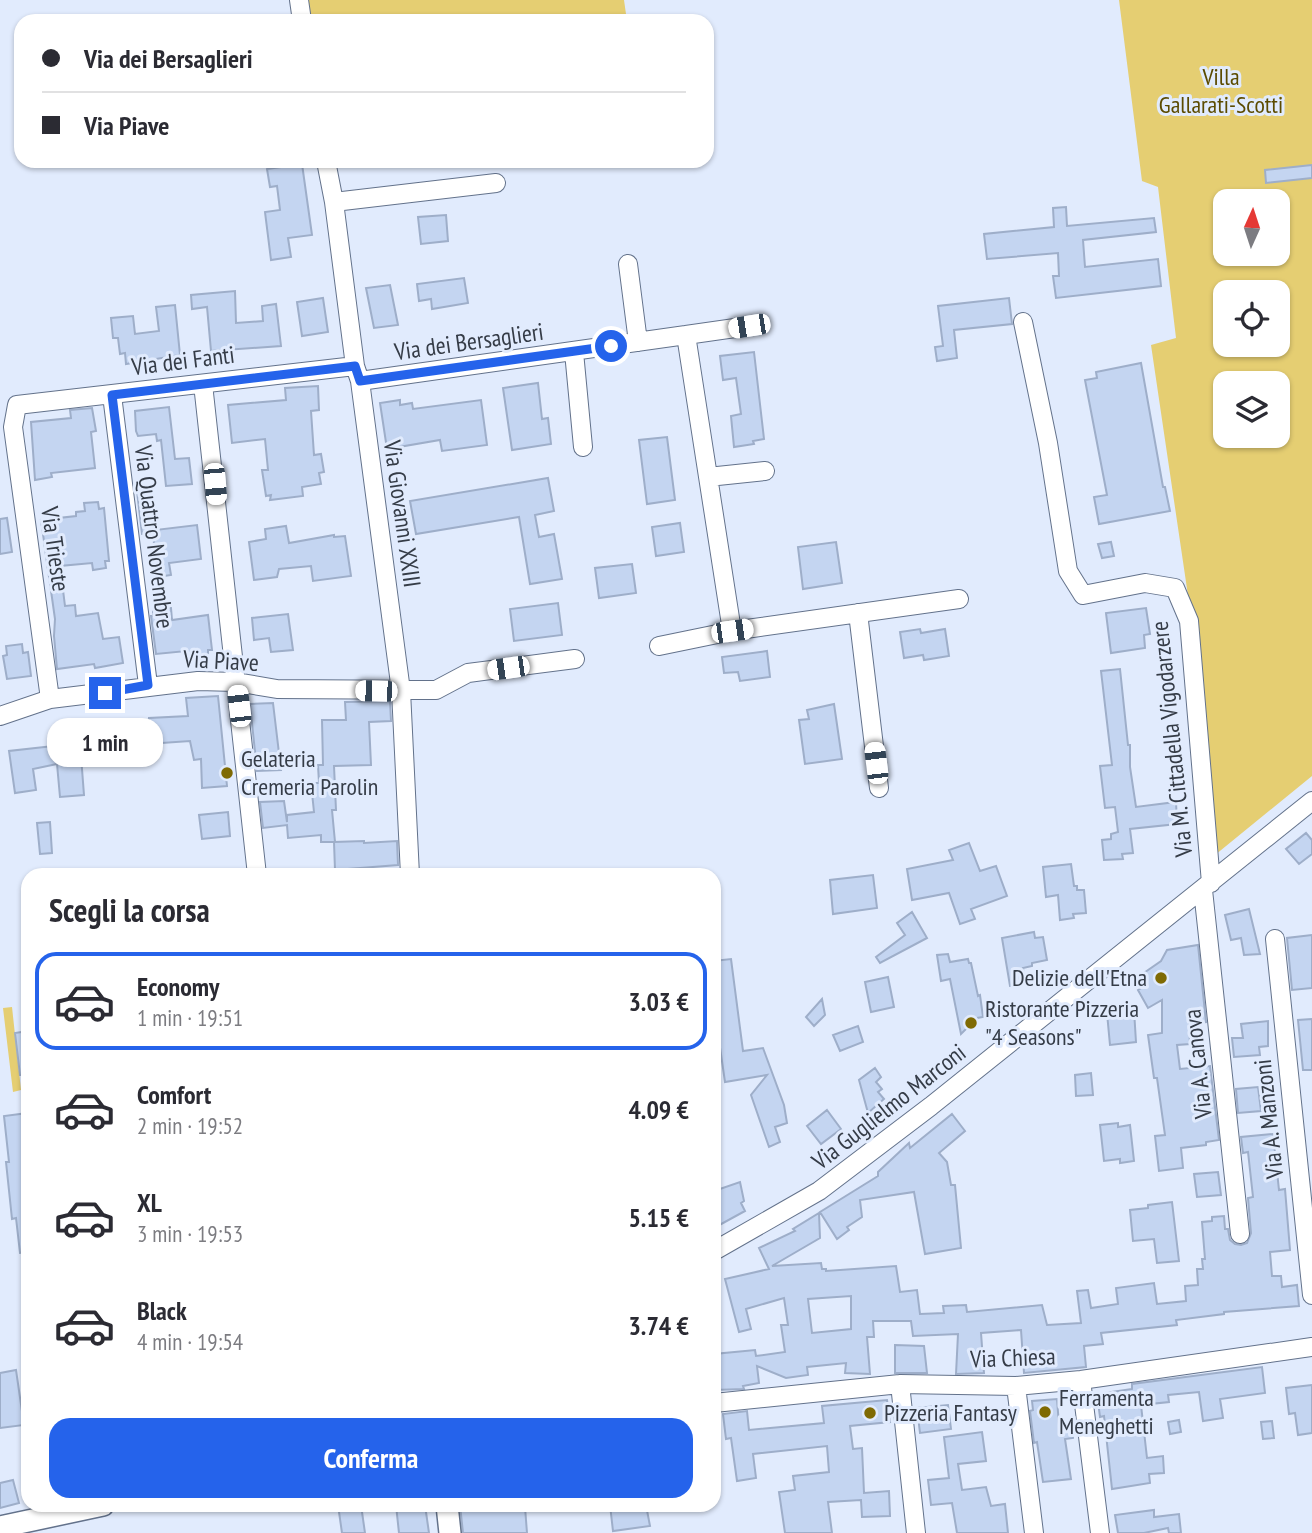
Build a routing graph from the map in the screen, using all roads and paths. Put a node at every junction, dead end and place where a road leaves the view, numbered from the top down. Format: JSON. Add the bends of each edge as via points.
{"nodes":[{"id":1,"x":327,"y":168,"type":"edge"},
{"id":2,"x":496,"y":183,"type":"dead end"},
{"id":3,"x":334,"y":201,"type":"junction"},
{"id":4,"x":628,"y":264,"type":"dead end"},
{"id":5,"x":1023,"y":322,"type":"dead end"},
{"id":6,"x":749,"y":326,"type":"dead end"},
{"id":7,"x":687,"y":335,"type":"junction"},
{"id":8,"x":638,"y":342,"type":"junction"},
{"id":9,"x":579,"y":351,"type":"junction"},
{"id":10,"x":358,"y":373,"type":"junction"},
{"id":11,"x":202,"y":384,"type":"junction"},
{"id":12,"x":112,"y":395,"type":"junction"},
{"id":13,"x":17,"y":405,"type":"joint"},
{"id":14,"x":583,"y":447,"type":"dead end"},
{"id":15,"x":765,"y":471,"type":"dead end"},
{"id":16,"x":708,"y":477,"type":"junction"},
{"id":17,"x":959,"y":599,"type":"dead end"},
{"id":18,"x":858,"y":614,"type":"junction"},
{"id":19,"x":732,"y":631,"type":"junction"},
{"id":20,"x":659,"y":646,"type":"dead end"},
{"id":21,"x":575,"y":659,"type":"dead end"},
{"id":22,"x":236,"y":682,"type":"junction"},
{"id":23,"x":148,"y":685,"type":"junction"},
{"id":24,"x":401,"y":691,"type":"junction"},
{"id":25,"x":50,"y":699,"type":"junction"},
{"id":26,"x":0,"y":716,"type":"edge"},
{"id":27,"x":879,"y":788,"type":"dead end"},
{"id":28,"x":1312,"y":801,"type":"edge"},
{"id":29,"x":256,"y":868,"type":"edge"},
{"id":30,"x":410,"y":868,"type":"edge"},
{"id":31,"x":1207,"y":886,"type":"junction"},
{"id":32,"x":1275,"y":939,"type":"dead end"},
{"id":33,"x":1240,"y":1234,"type":"dead end"},
{"id":34,"x":721,"y":1247,"type":"edge"},
{"id":35,"x":1312,"y":1295,"type":"edge"},
{"id":36,"x":1312,"y":1346,"type":"edge"},
{"id":37,"x":1081,"y":1380,"type":"junction"},
{"id":38,"x":900,"y":1384,"type":"junction"},
{"id":39,"x":1016,"y":1386,"type":"junction"},
{"id":40,"x":721,"y":1402,"type":"edge"},
{"id":41,"x":75,"y":1512,"type":"edge"},
{"id":42,"x":448,"y":1512,"type":"edge"},
{"id":43,"x":14,"y":1527,"type":"edge"},
{"id":44,"x":450,"y":1533,"type":"edge"},
{"id":45,"x":916,"y":1533,"type":"edge"},
{"id":46,"x":1034,"y":1533,"type":"edge"},
{"id":47,"x":1100,"y":1533,"type":"edge"}],
"edges":[{"from":1,"to":3,"type":"street","name":"Via Giovanni XXIII"},
{"from":2,"to":3,"type":"street"},
{"from":3,"to":10,"type":"street","name":"Via Giovanni XXIII"},
{"from":4,"to":8,"type":"street"},
{"from":5,"to":31,"type":"street","name":"Via M. Cittadella Vigodarzere","via":[[1068,572],[1083,595],[1145,583],[1175,588],[1189,621]]},
{"from":6,"to":7,"type":"street","name":"Via dei Bersaglieri"},
{"from":7,"to":8,"type":"street","name":"Via dei Bersaglieri"},
{"from":7,"to":16,"type":"street"},
{"from":8,"to":9,"type":"street","name":"Via dei Bersaglieri"},
{"from":9,"to":10,"type":"street","name":"Via dei Bersaglieri"},
{"from":9,"to":14,"type":"street"},
{"from":10,"to":11,"type":"street","name":"Via dei Fanti"},
{"from":10,"to":24,"type":"street","name":"Via Giovanni XXIII"},
{"from":11,"to":12,"type":"street","name":"Via dei Fanti"},
{"from":11,"to":22,"type":"street"},
{"from":12,"to":13,"type":"street","name":"Via dei Fanti"},
{"from":12,"to":23,"type":"street","name":"Via Quattro Novembre"},
{"from":13,"to":25,"type":"street","name":"Via Trieste","via":[[13,427]]},
{"from":15,"to":16,"type":"street"},
{"from":16,"to":19,"type":"street"},
{"from":17,"to":18,"type":"street"},
{"from":18,"to":19,"type":"street"},
{"from":18,"to":27,"type":"street"},
{"from":19,"to":20,"type":"street"},
{"from":21,"to":24,"type":"street","name":"Via Piave","via":[[468,673],[436,690]]},
{"from":22,"to":23,"type":"street","name":"Via Piave"},
{"from":22,"to":24,"type":"street","name":"Via Piave","via":[[277,689]]},
{"from":22,"to":29,"type":"street"},
{"from":23,"to":25,"type":"street","name":"Via Piave"},
{"from":24,"to":30,"type":"street","name":"Via Giovanni XXIII"},
{"from":25,"to":26,"type":"street","name":"Via Piave"},
{"from":28,"to":31,"type":"street","name":"Via Guglielmo Marconi"},
{"from":31,"to":33,"type":"street","name":"Via A. Canova"},
{"from":31,"to":34,"type":"street","name":"Via Guglielmo Marconi","via":[[819,1191]]},
{"from":32,"to":35,"type":"street","name":"Via A. Manzoni"},
{"from":36,"to":37,"type":"street","name":"Via Chiesa"},
{"from":37,"to":39,"type":"street","name":"Via Chiesa"},
{"from":37,"to":47,"type":"street"},
{"from":38,"to":39,"type":"street","name":"Via Chiesa"},
{"from":38,"to":40,"type":"street","name":"Via Chiesa"},
{"from":38,"to":45,"type":"street"},
{"from":39,"to":46,"type":"street"},
{"from":41,"to":43,"type":"main road"},
{"from":42,"to":44,"type":"main road"}]}
